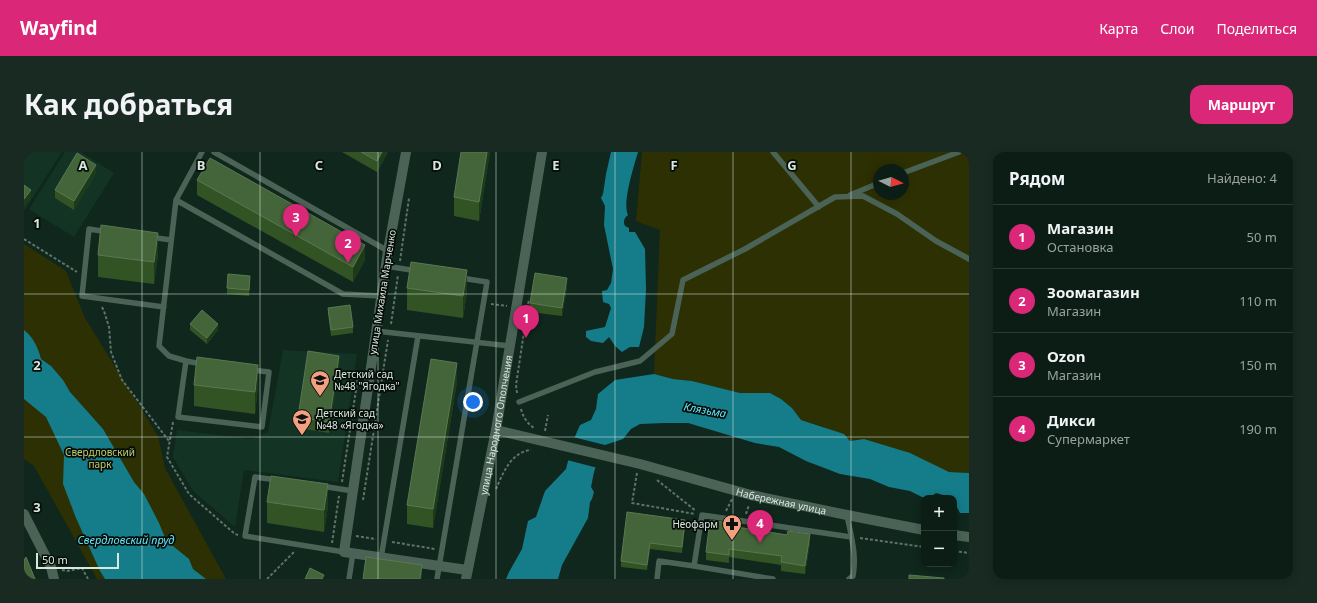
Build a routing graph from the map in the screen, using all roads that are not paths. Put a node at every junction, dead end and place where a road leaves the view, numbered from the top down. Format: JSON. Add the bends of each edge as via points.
{"nodes":[{"id":1,"x":202,"y":152,"type":"edge"},
{"id":2,"x":214,"y":152,"type":"edge"},
{"id":3,"x":406,"y":152,"type":"edge"},
{"id":4,"x":542,"y":152,"type":"edge"},
{"id":5,"x":773,"y":152,"type":"edge"},
{"id":6,"x":959,"y":152,"type":"edge"},
{"id":7,"x":909,"y":171,"type":"edge"},
{"id":8,"x":873,"y":185,"type":"edge"},
{"id":9,"x":846,"y":197,"type":"junction"},
{"id":10,"x":176,"y":200,"type":"junction"},
{"id":11,"x":819,"y":206,"type":"junction"},
{"id":12,"x":112,"y":232,"type":"edge"},
{"id":13,"x":142,"y":236,"type":"edge"},
{"id":14,"x":171,"y":240,"type":"junction"},
{"id":15,"x":388,"y":250,"type":"junction"},
{"id":16,"x":969,"y":259,"type":"edge"},
{"id":17,"x":386,"y":266,"type":"junction"},
{"id":18,"x":421,"y":271,"type":"edge"},
{"id":19,"x":458,"y":277,"type":"edge"},
{"id":20,"x":381,"y":296,"type":"junction"},
{"id":21,"x":164,"y":307,"type":"junction"},
{"id":22,"x":376,"y":331,"type":"junction"},
{"id":23,"x":418,"y":336,"type":"junction"},
{"id":24,"x":477,"y":342,"type":"junction"},
{"id":25,"x":510,"y":346,"type":"junction"},
{"id":26,"x":186,"y":361,"type":"junction"},
{"id":27,"x":209,"y":364,"type":"edge"},
{"id":28,"x":246,"y":369,"type":"edge"},
{"id":29,"x":519,"y":402,"type":"road end"},
{"id":30,"x":496,"y":430,"type":"junction"},
{"id":31,"x":286,"y":482,"type":"edge"},
{"id":32,"x":317,"y":486,"type":"edge"},
{"id":33,"x":353,"y":491,"type":"junction"},
{"id":34,"x":24,"y":514,"type":"edge"},
{"id":35,"x":847,"y":515,"type":"junction"},
{"id":36,"x":921,"y":529,"type":"edge"},
{"id":37,"x":957,"y":535,"type":"edge"},
{"id":38,"x":851,"y":537,"type":"junction"},
{"id":39,"x":969,"y":537,"type":"edge"},
{"id":40,"x":348,"y":553,"type":"junction"},
{"id":41,"x":381,"y":558,"type":"junction"},
{"id":42,"x":440,"y":566,"type":"junction"},
{"id":43,"x":694,"y":566,"type":"junction"},
{"id":44,"x":466,"y":575,"type":"edge"},
{"id":45,"x":54,"y":579,"type":"edge"},
{"id":46,"x":349,"y":579,"type":"edge"},
{"id":47,"x":437,"y":579,"type":"edge"},
{"id":48,"x":656,"y":579,"type":"edge"},
{"id":49,"x":773,"y":579,"type":"edge"},
{"id":50,"x":849,"y":579,"type":"edge"}],
"edges":[{"from":1,"to":10,"type":"lane"},
{"from":2,"to":15,"type":"lane"},
{"from":3,"to":15,"type":"street","name":"улица Михаила Марченко"},
{"from":4,"to":25,"type":"street","name":"улица Народного Ополчения"},
{"from":5,"to":11,"type":"lane"},
{"from":6,"to":7,"type":"lane"},
{"from":8,"to":9,"type":"lane"},
{"from":9,"to":11,"type":"lane","via":[[835,197]]},
{"from":9,"to":16,"type":"lane","via":[[863,196]]},
{"from":10,"to":14,"type":"lane"},
{"from":10,"to":20,"type":"lane","via":[[343,294]]},
{"from":11,"to":29,"type":"lane","via":[[745,250],[683,280],[672,334],[640,361],[596,372]]},
{"from":12,"to":21,"type":"lane","via":[[90,229],[82,296]]},
{"from":13,"to":14,"type":"lane"},
{"from":14,"to":21,"type":"lane"},
{"from":15,"to":17,"type":"street","name":"улица Михаила Марченко"},
{"from":17,"to":18,"type":"lane"},
{"from":17,"to":20,"type":"street","name":"улица Михаила Марченко"},
{"from":19,"to":24,"type":"lane","via":[[487,282]]},
{"from":20,"to":22,"type":"street","name":"улица Михаила Марченко"},
{"from":21,"to":26,"type":"lane","via":[[159,346],[169,356]]},
{"from":22,"to":23,"type":"lane"},
{"from":22,"to":33,"type":"street","name":"улица Михаила Марченко"},
{"from":23,"to":24,"type":"lane"},
{"from":23,"to":41,"type":"lane"},
{"from":24,"to":25,"type":"lane"},
{"from":24,"to":42,"type":"lane"},
{"from":25,"to":30,"type":"street","name":"улица Народного Ополчения"},
{"from":26,"to":27,"type":"lane"},
{"from":26,"to":28,"type":"lane","via":[[178,417],[262,427],[269,372]]},
{"from":30,"to":35,"type":"street","name":"Набережная улица","via":[[541,437],[639,468]]},
{"from":30,"to":44,"type":"street","name":"улица Народного Ополчения"},
{"from":31,"to":40,"type":"lane","via":[[255,477],[245,536]]},
{"from":32,"to":33,"type":"lane"},
{"from":33,"to":40,"type":"street","name":"улица Михаила Марченко"},
{"from":34,"to":45,"type":"street","via":[[51,567]]},
{"from":35,"to":36,"type":"street","name":"Набережная улица"},
{"from":35,"to":38,"type":"lane"},
{"from":37,"to":39,"type":"street"},
{"from":38,"to":43,"type":"lane","via":[[702,515]]},
{"from":38,"to":50,"type":"lane","via":[[855,565],[853,576]]},
{"from":40,"to":41,"type":"street"},
{"from":40,"to":46,"type":"lane"},
{"from":41,"to":42,"type":"street"},
{"from":42,"to":44,"type":"street"},
{"from":42,"to":47,"type":"lane"},
{"from":43,"to":48,"type":"lane","via":[[659,561]]},
{"from":43,"to":49,"type":"lane"}]}
